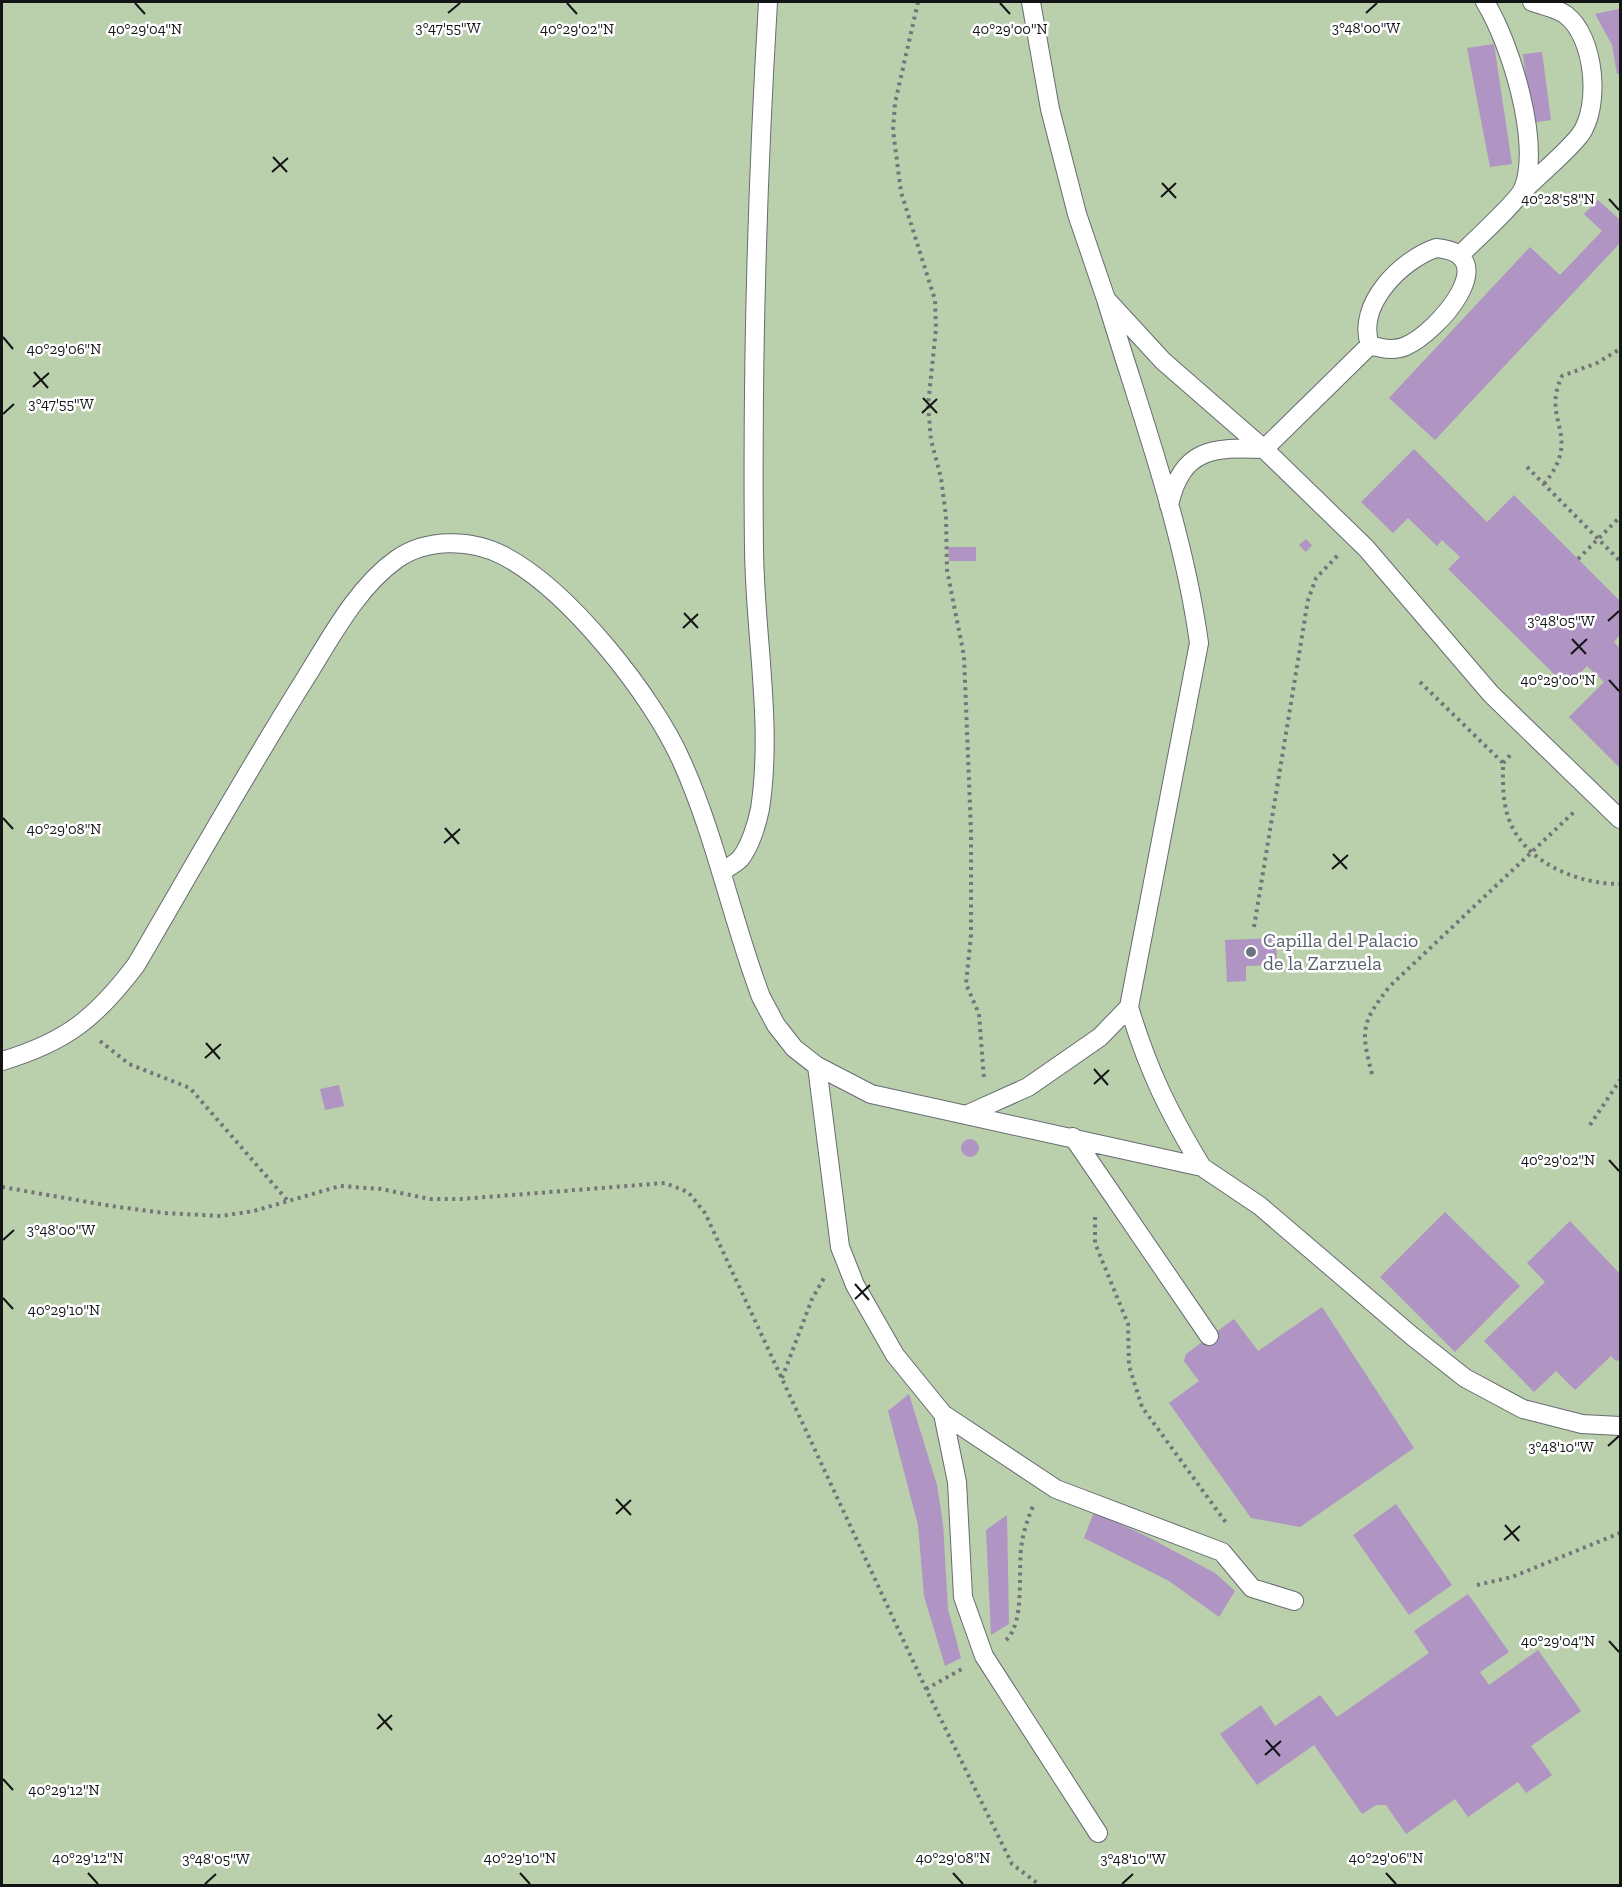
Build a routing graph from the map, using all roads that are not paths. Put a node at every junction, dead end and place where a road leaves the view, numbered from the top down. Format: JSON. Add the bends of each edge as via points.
{"nodes":[{"id":1,"x":768,"y":2,"type":"edge"},
{"id":2,"x":1031,"y":2,"type":"edge"},
{"id":3,"x":1485,"y":2,"type":"edge"},
{"id":4,"x":1532,"y":2,"type":"edge"},
{"id":5,"x":1522,"y":192,"type":"junction"},
{"id":6,"x":1460,"y":255,"type":"junction"},
{"id":7,"x":1106,"y":299,"type":"junction"},
{"id":8,"x":1370,"y":345,"type":"junction"},
{"id":9,"x":1264,"y":448,"type":"junction"},
{"id":10,"x":1169,"y":505,"type":"junction"},
{"id":11,"x":1620,"y":819,"type":"edge"},
{"id":12,"x":721,"y":872,"type":"junction"},
{"id":13,"x":1129,"y":1007,"type":"junction"},
{"id":14,"x":2,"y":1061,"type":"edge"},
{"id":15,"x":817,"y":1066,"type":"junction"},
{"id":16,"x":968,"y":1114,"type":"junction"},
{"id":17,"x":1073,"y":1137,"type":"junction"},
{"id":18,"x":1202,"y":1167,"type":"junction"},
{"id":19,"x":1209,"y":1336,"type":"dead end"},
{"id":20,"x":943,"y":1414,"type":"junction"},
{"id":21,"x":1620,"y":1426,"type":"edge"},
{"id":22,"x":1294,"y":1601,"type":"dead end"},
{"id":23,"x":1098,"y":1833,"type":"dead end"}],
"edges":[{"from":1,"to":12,"type":"lane","via":[[754,355],[754,553],[764,748],[760,809],[752,836],[740,859]]},
{"from":2,"to":7,"type":"lane","via":[[1050,109],[1077,214]]},
{"from":3,"to":5,"type":"lane","via":[[1496,18],[1522,108],[1530,161]]},
{"from":4,"to":5,"type":"lane","via":[[1566,15],[1584,39],[1593,108],[1580,134]]},
{"from":5,"to":6,"type":"lane"},
{"from":6,"to":8,"type":"lane","via":[[1466,266],[1466,282],[1458,298],[1431,327],[1407,345],[1393,349]]},
{"from":6,"to":8,"type":"lane","via":[[1452,249],[1436,248],[1416,255],[1372,304],[1366,334]]},
{"from":7,"to":9,"type":"lane","via":[[1163,361]]},
{"from":7,"to":10,"type":"lane"},
{"from":8,"to":9,"type":"lane"},
{"from":9,"to":10,"type":"lane","via":[[1224,447],[1191,460],[1174,483]]},
{"from":9,"to":11,"type":"lane","via":[[1355,538],[1491,694]]},
{"from":10,"to":13,"type":"lane","via":[[1192,594],[1199,643]]},
{"from":12,"to":14,"type":"lane","via":[[697,798],[668,732],[623,669],[579,619],[534,576],[503,555],[449,543],[420,547],[377,576],[338,628],[275,727],[136,965],[111,998],[56,1040]]},
{"from":12,"to":15,"type":"lane","via":[[761,997],[794,1048]]},
{"from":13,"to":16,"type":"lane","via":[[1100,1037],[1028,1087]]},
{"from":13,"to":18,"type":"lane","via":[[1166,1108]]},
{"from":15,"to":16,"type":"lane","via":[[872,1094]]},
{"from":15,"to":20,"type":"lane","via":[[840,1247],[855,1286],[895,1355]]},
{"from":16,"to":17,"type":"lane"},
{"from":17,"to":18,"type":"lane"},
{"from":17,"to":19,"type":"lane"},
{"from":18,"to":21,"type":"lane","via":[[1260,1206],[1465,1378],[1523,1409],[1582,1424]]},
{"from":20,"to":22,"type":"lane","via":[[1056,1489],[1222,1552],[1252,1588]]},
{"from":20,"to":23,"type":"lane","via":[[957,1482],[963,1597],[984,1656]]}]}
